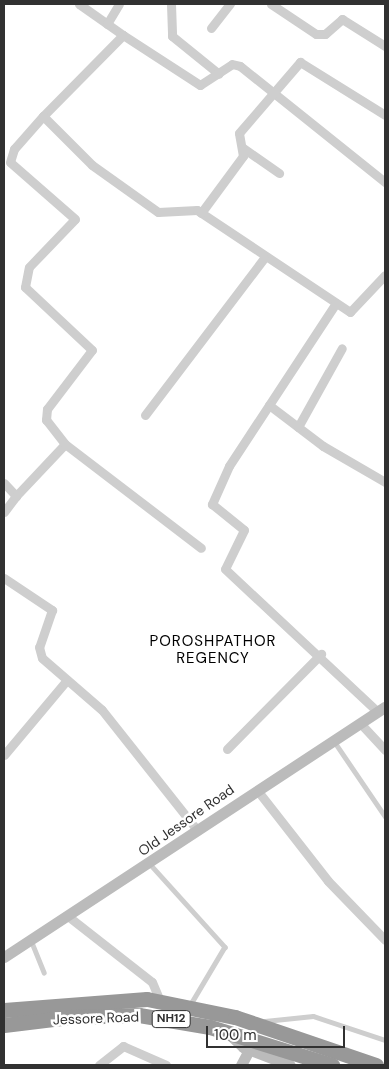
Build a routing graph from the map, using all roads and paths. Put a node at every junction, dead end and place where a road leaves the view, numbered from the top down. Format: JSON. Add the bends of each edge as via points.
{"nodes":[{"id":1,"x":79,"y":4,"type":"edge"},
{"id":2,"x":119,"y":4,"type":"edge"},
{"id":3,"x":171,"y":4,"type":"edge"},
{"id":4,"x":230,"y":4,"type":"edge"},
{"id":5,"x":271,"y":4,"type":"edge"},
{"id":6,"x":107,"y":24,"type":"junction"},
{"id":7,"x":211,"y":28,"type":"dead end"},
{"id":8,"x":123,"y":35,"type":"junction"},
{"id":9,"x":385,"y":46,"type":"edge"},
{"id":10,"x":219,"y":74,"type":"junction"},
{"id":11,"x":272,"y":95,"type":"junction"},
{"id":12,"x":385,"y":115,"type":"edge"},
{"id":13,"x":43,"y":116,"type":"junction"},
{"id":14,"x":243,"y":148,"type":"junction"},
{"id":15,"x":6,"y":155,"type":"edge"},
{"id":16,"x":279,"y":174,"type":"dead end"},
{"id":17,"x":385,"y":182,"type":"edge"},
{"id":18,"x":201,"y":213,"type":"junction"},
{"id":19,"x":264,"y":258,"type":"junction"},
{"id":20,"x":385,"y":274,"type":"edge"},
{"id":21,"x":336,"y":303,"type":"junction"},
{"id":22,"x":342,"y":348,"type":"dead end"},
{"id":23,"x":270,"y":405,"type":"junction"},
{"id":24,"x":145,"y":415,"type":"dead end"},
{"id":25,"x":298,"y":428,"type":"junction"},
{"id":26,"x":65,"y":444,"type":"junction"},
{"id":27,"x":4,"y":482,"type":"edge"},
{"id":28,"x":385,"y":482,"type":"edge"},
{"id":29,"x":16,"y":496,"type":"junction"},
{"id":30,"x":4,"y":512,"type":"edge"},
{"id":31,"x":201,"y":548,"type":"dead end"},
{"id":32,"x":4,"y":578,"type":"edge"},
{"id":33,"x":321,"y":654,"type":"junction"},
{"id":34,"x":67,"y":680,"type":"junction"},
{"id":35,"x":382,"y":709,"type":"edge"},
{"id":36,"x":360,"y":723,"type":"junction"},
{"id":37,"x":333,"y":740,"type":"junction"},
{"id":38,"x":226,"y":749,"type":"dead end"},
{"id":39,"x":385,"y":750,"type":"edge"},
{"id":40,"x":4,"y":755,"type":"edge"},
{"id":41,"x":257,"y":790,"type":"junction"},
{"id":42,"x":385,"y":816,"type":"edge"},
{"id":43,"x":198,"y":831,"type":"junction"},
{"id":44,"x":150,"y":864,"type":"junction"},
{"id":45,"x":69,"y":917,"type":"junction"},
{"id":46,"x":31,"y":940,"type":"junction"},
{"id":47,"x":385,"y":940,"type":"edge"},
{"id":48,"x":4,"y":957,"type":"edge"},
{"id":49,"x":44,"y":973,"type":"dead end"},
{"id":50,"x":161,"y":1002,"type":"junction"},
{"id":51,"x":189,"y":1008,"type":"junction"},
{"id":52,"x":4,"y":1010,"type":"edge"},
{"id":53,"x":251,"y":1022,"type":"junction"},
{"id":54,"x":4,"y":1025,"type":"edge"},
{"id":55,"x":225,"y":1030,"type":"junction"},
{"id":56,"x":385,"y":1040,"type":"edge"},
{"id":57,"x":249,"y":1050,"type":"junction"},
{"id":58,"x":99,"y":1065,"type":"edge"},
{"id":59,"x":166,"y":1065,"type":"edge"},
{"id":60,"x":241,"y":1065,"type":"edge"},
{"id":61,"x":290,"y":1065,"type":"edge"},
{"id":62,"x":332,"y":1065,"type":"edge"},
{"id":63,"x":376,"y":1065,"type":"edge"}],
"edges":[{"from":1,"to":6,"type":"street"},
{"from":2,"to":6,"type":"street"},
{"from":3,"to":10,"type":"street","via":[[172,36]]},
{"from":4,"to":7,"type":"street"},
{"from":5,"to":9,"type":"street","via":[[316,34],[325,34],[342,19]]},
{"from":6,"to":8,"type":"street"},
{"from":8,"to":10,"type":"street","via":[[200,85]]},
{"from":8,"to":13,"type":"street"},
{"from":10,"to":11,"type":"street","via":[[235,64]]},
{"from":11,"to":12,"type":"street","via":[[304,62]]},
{"from":11,"to":14,"type":"street","via":[[239,133]]},
{"from":11,"to":17,"type":"street"},
{"from":13,"to":15,"type":"street"},
{"from":13,"to":18,"type":"street","via":[[92,165],[158,212],[175,215],[192,208]]},
{"from":14,"to":16,"type":"street"},
{"from":14,"to":18,"type":"street","via":[[243,156]]},
{"from":15,"to":26,"type":"street","via":[[16,170],[75,217],[29,267],[24,281],[27,291],[91,347],[88,360],[47,409],[46,420]]},
{"from":18,"to":19,"type":"street"},
{"from":19,"to":21,"type":"street"},
{"from":19,"to":24,"type":"street"},
{"from":20,"to":21,"type":"street","via":[[350,312]]},
{"from":21,"to":23,"type":"street"},
{"from":22,"to":25,"type":"street"},
{"from":23,"to":25,"type":"street"},
{"from":23,"to":33,"type":"street","via":[[213,500],[212,504],[244,530],[225,569]]},
{"from":25,"to":28,"type":"street"},
{"from":26,"to":29,"type":"street"},
{"from":26,"to":31,"type":"street"},
{"from":27,"to":29,"type":"street"},
{"from":29,"to":30,"type":"street"},
{"from":32,"to":34,"type":"street","via":[[52,610],[40,653]]},
{"from":33,"to":35,"type":"street"},
{"from":33,"to":38,"type":"street"},
{"from":34,"to":40,"type":"street"},
{"from":34,"to":43,"type":"street","via":[[102,710]]},
{"from":35,"to":36,"type":"street","name":"Old Jessore Road"},
{"from":36,"to":37,"type":"street","name":"Old Jessore Road"},
{"from":36,"to":39,"type":"street"},
{"from":37,"to":41,"type":"street","name":"Old Jessore Road"},
{"from":37,"to":42,"type":"lane"},
{"from":41,"to":43,"type":"street","name":"Old Jessore Road"},
{"from":41,"to":47,"type":"street","via":[[328,881]]},
{"from":43,"to":44,"type":"street","name":"Old Jessore Road"},
{"from":44,"to":45,"type":"street","name":"Old Jessore Road"},
{"from":44,"to":51,"type":"lane","via":[[225,946]]},
{"from":45,"to":46,"type":"street","name":"Old Jessore Road"},
{"from":45,"to":50,"type":"street","via":[[152,982]]},
{"from":46,"to":48,"type":"street","name":"Old Jessore Road"},
{"from":46,"to":49,"type":"lane"},
{"from":50,"to":51,"type":"highway","number":"NH12"},
{"from":50,"to":52,"type":"highway","number":"NH12","via":[[115,999]]},
{"from":51,"to":53,"type":"highway","number":"NH12"},
{"from":53,"to":56,"type":"lane","via":[[313,1016]]},
{"from":53,"to":63,"type":"highway","number":"NH12"},
{"from":54,"to":55,"type":"highway","name":"Jessore Road","number":"NH12","via":[[70,1017],[139,1015]]},
{"from":55,"to":57,"type":"street"},
{"from":55,"to":62,"type":"highway","name":"Jessore Road","number":"NH12"},
{"from":57,"to":60,"type":"street"},
{"from":57,"to":61,"type":"street"},
{"from":58,"to":59,"type":"street","via":[[123,1046]]}]}
